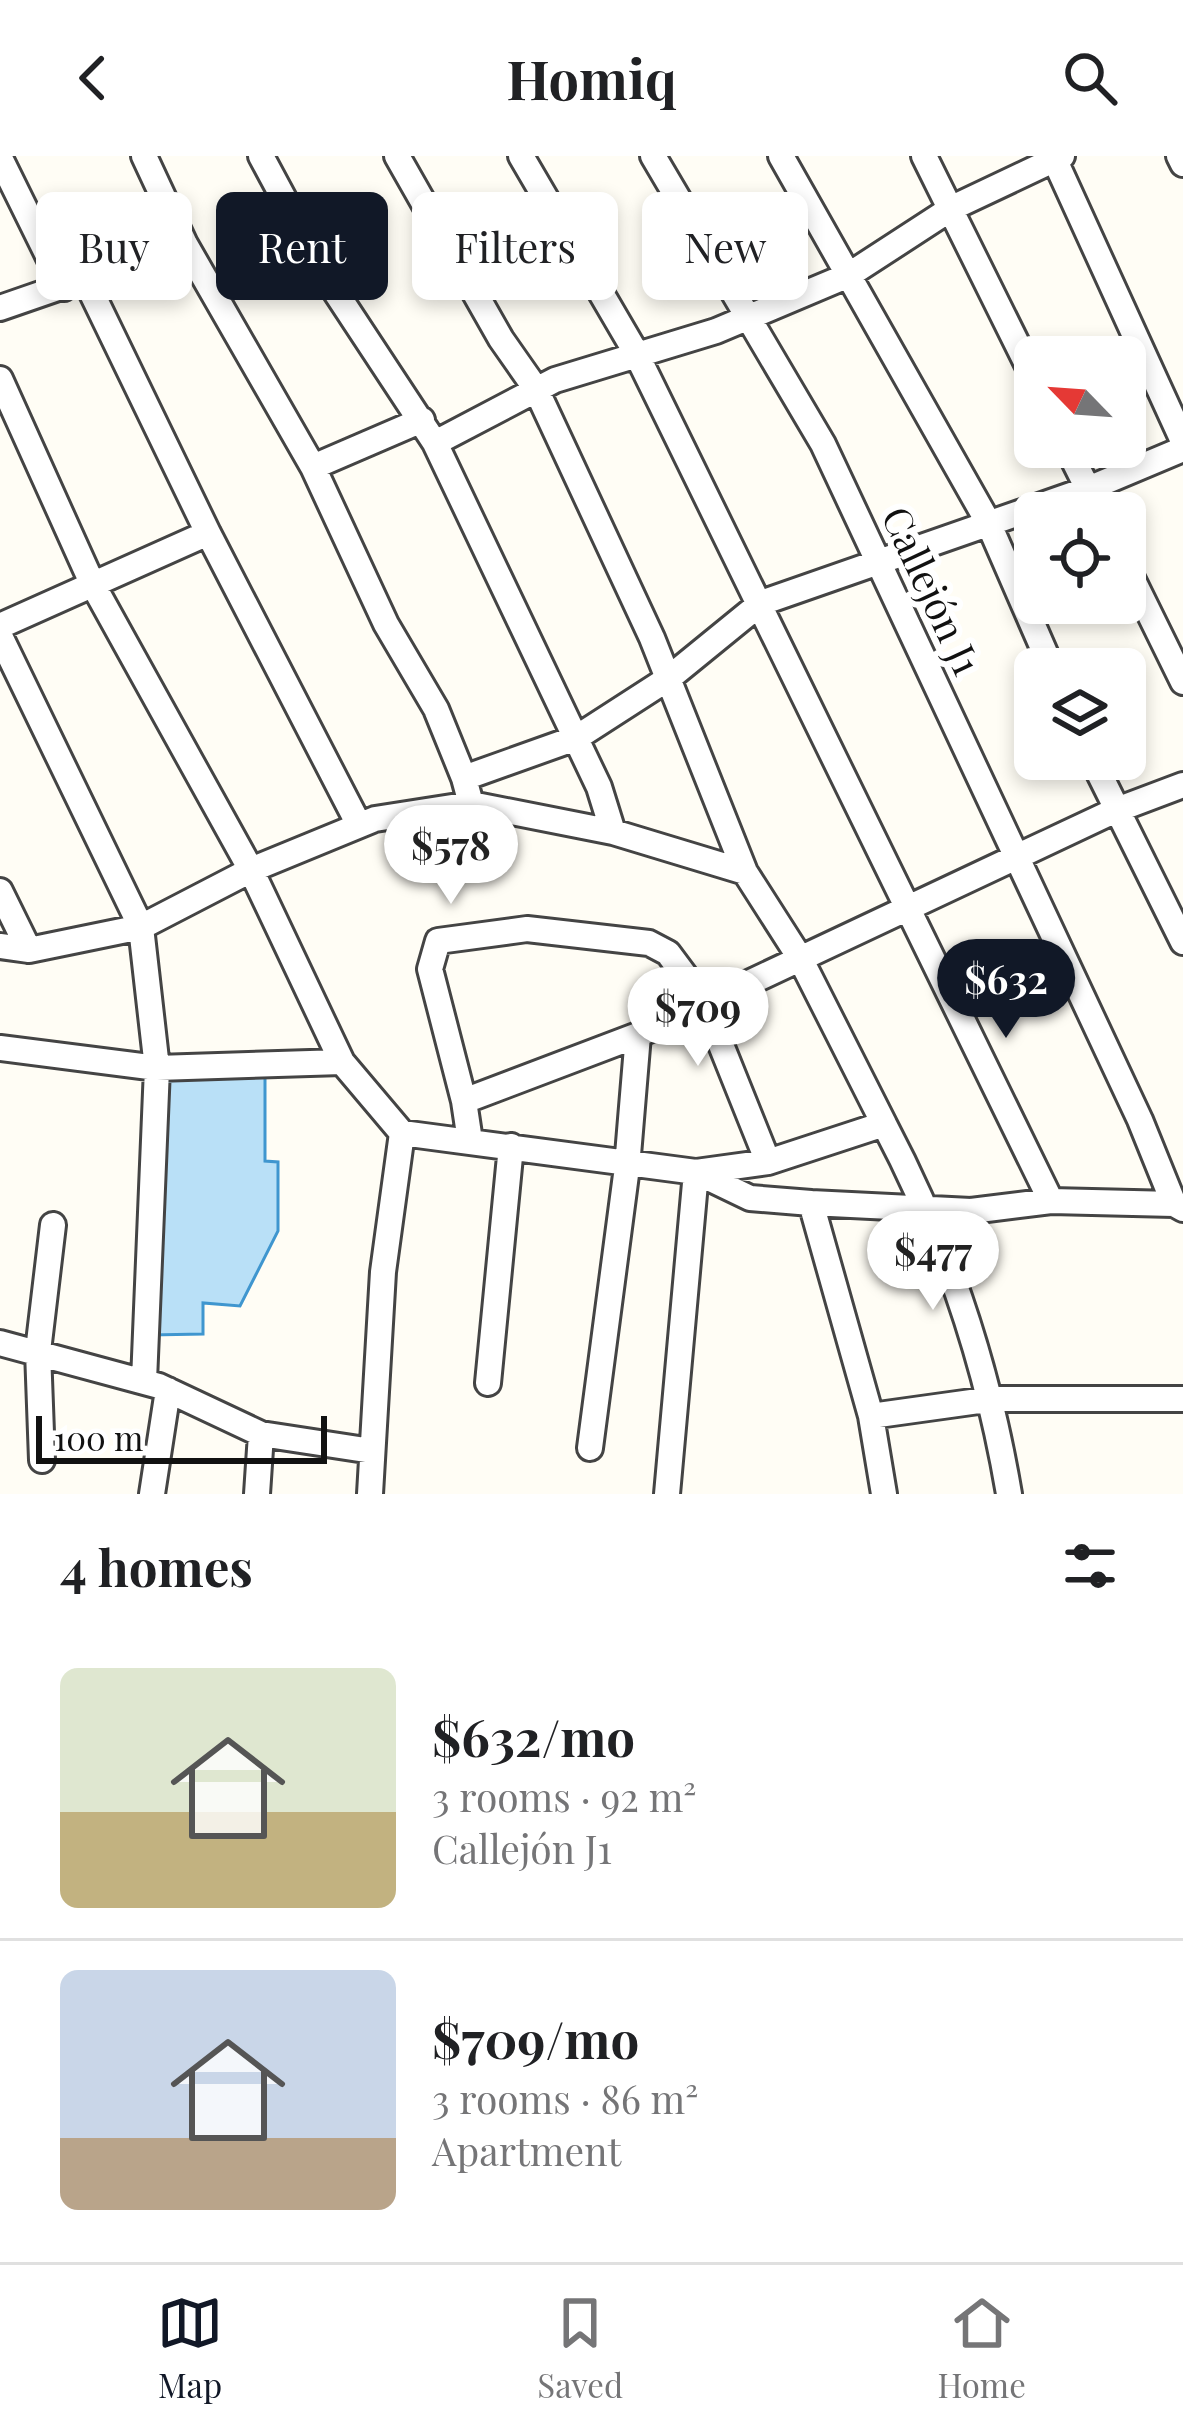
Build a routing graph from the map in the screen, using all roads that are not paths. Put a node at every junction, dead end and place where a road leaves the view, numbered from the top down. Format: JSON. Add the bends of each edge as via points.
{"nodes":[{"id":1,"x":145,"y":156,"type":"edge"},
{"id":2,"x":261,"y":156,"type":"edge"},
{"id":3,"x":397,"y":156,"type":"edge"},
{"id":4,"x":521,"y":156,"type":"edge"},
{"id":5,"x":653,"y":156,"type":"edge"},
{"id":6,"x":782,"y":156,"type":"edge"},
{"id":7,"x":923,"y":156,"type":"edge"},
{"id":8,"x":1056,"y":157,"type":"edge"},
{"id":9,"x":0,"y":158,"type":"edge"},
{"id":10,"x":161,"y":192,"type":"edge"},
{"id":11,"x":952,"y":208,"type":"junction"},
{"id":12,"x":36,"y":218,"type":"edge"},
{"id":13,"x":192,"y":256,"type":"edge"},
{"id":14,"x":849,"y":275,"type":"junction"},
{"id":15,"x":36,"y":296,"type":"edge"},
{"id":16,"x":84,"y":300,"type":"edge"},
{"id":17,"x":0,"y":308,"type":"edge"},
{"id":18,"x":752,"y":316,"type":"junction"},
{"id":19,"x":1014,"y":336,"type":"edge"},
{"id":20,"x":635,"y":351,"type":"junction"},
{"id":21,"x":0,"y":379,"type":"edge"},
{"id":22,"x":536,"y":389,"type":"junction"},
{"id":23,"x":422,"y":420,"type":"junction"},
{"id":24,"x":435,"y":443,"type":"junction"},
{"id":25,"x":1183,"y":445,"type":"edge"},
{"id":26,"x":313,"y":466,"type":"junction"},
{"id":27,"x":1078,"y":468,"type":"edge"},
{"id":28,"x":1088,"y":489,"type":"junction"},
{"id":29,"x":1090,"y":492,"type":"edge"},
{"id":30,"x":988,"y":522,"type":"junction"},
{"id":31,"x":208,"y":533,"type":"junction"},
{"id":32,"x":879,"y":558,"type":"junction"},
{"id":33,"x":92,"y":583,"type":"junction"},
{"id":34,"x":761,"y":603,"type":"junction"},
{"id":35,"x":1146,"y":607,"type":"edge"},
{"id":36,"x":0,"y":626,"type":"edge"},
{"id":37,"x":0,"y":636,"type":"edge"},
{"id":38,"x":1043,"y":648,"type":"edge"},
{"id":39,"x":669,"y":678,"type":"junction"},
{"id":40,"x":1183,"y":682,"type":"edge"},
{"id":41,"x":576,"y":738,"type":"junction"},
{"id":42,"x":464,"y":778,"type":"junction"},
{"id":43,"x":1101,"y":780,"type":"edge"},
{"id":44,"x":1183,"y":785,"type":"edge"},
{"id":45,"x":471,"y":804,"type":"junction"},
{"id":46,"x":1114,"y":811,"type":"junction"},
{"id":47,"x":359,"y":825,"type":"junction"},
{"id":48,"x":613,"y":832,"type":"junction"},
{"id":49,"x":1018,"y":858,"type":"junction"},
{"id":50,"x":250,"y":871,"type":"junction"},
{"id":51,"x":745,"y":872,"type":"junction"},
{"id":52,"x":0,"y":891,"type":"edge"},
{"id":53,"x":909,"y":905,"type":"junction"},
{"id":54,"x":141,"y":927,"type":"junction"},
{"id":55,"x":1183,"y":942,"type":"edge"},
{"id":56,"x":0,"y":946,"type":"edge"},
{"id":57,"x":29,"y":950,"type":"junction"},
{"id":58,"x":800,"y":958,"type":"junction"},
{"id":59,"x":703,"y":1000,"type":"junction"},
{"id":60,"x":638,"y":1035,"type":"junction"},
{"id":61,"x":0,"y":1048,"type":"edge"},
{"id":62,"x":342,"y":1062,"type":"junction"},
{"id":63,"x":157,"y":1068,"type":"junction"},
{"id":64,"x":464,"y":1101,"type":"junction"},
{"id":65,"x":884,"y":1124,"type":"junction"},
{"id":66,"x":402,"y":1133,"type":"junction"},
{"id":67,"x":470,"y":1141,"type":"junction"},
{"id":68,"x":511,"y":1146,"type":"junction"},
{"id":69,"x":768,"y":1162,"type":"junction"},
{"id":70,"x":627,"y":1167,"type":"junction"},
{"id":71,"x":696,"y":1172,"type":"junction"},
{"id":72,"x":1051,"y":1201,"type":"junction"},
{"id":73,"x":811,"y":1203,"type":"junction"},
{"id":74,"x":1178,"y":1206,"type":"edge"},
{"id":75,"x":930,"y":1210,"type":"junction"},
{"id":76,"x":53,"y":1225,"type":"dead end"},
{"id":77,"x":0,"y":1343,"type":"edge"},
{"id":78,"x":38,"y":1351,"type":"junction"},
{"id":79,"x":144,"y":1381,"type":"junction"},
{"id":80,"x":488,"y":1383,"type":"dead end"},
{"id":81,"x":168,"y":1390,"type":"junction"},
{"id":82,"x":993,"y":1399,"type":"junction"},
{"id":83,"x":1183,"y":1399,"type":"edge"},
{"id":84,"x":871,"y":1416,"type":"junction"},
{"id":85,"x":261,"y":1434,"type":"junction"},
{"id":86,"x":590,"y":1448,"type":"dead end"},
{"id":87,"x":372,"y":1451,"type":"junction"},
{"id":88,"x":41,"y":1460,"type":"dead end"},
{"id":89,"x":152,"y":1494,"type":"edge"},
{"id":90,"x":257,"y":1494,"type":"edge"},
{"id":91,"x":370,"y":1494,"type":"edge"},
{"id":92,"x":667,"y":1494,"type":"edge"},
{"id":93,"x":884,"y":1494,"type":"edge"},
{"id":94,"x":1009,"y":1494,"type":"edge"}],
"edges":[{"from":1,"to":10,"type":"street"},
{"from":2,"to":23,"type":"street","via":[[327,279]]},
{"from":3,"to":22,"type":"street"},
{"from":4,"to":20,"type":"street"},
{"from":5,"to":18,"type":"street","name":"Callejón J1"},
{"from":6,"to":14,"type":"street"},
{"from":7,"to":11,"type":"street"},
{"from":8,"to":11,"type":"street"},
{"from":8,"to":25,"type":"street"},
{"from":9,"to":12,"type":"street"},
{"from":11,"to":14,"type":"street"},
{"from":11,"to":19,"type":"street"},
{"from":13,"to":26,"type":"street"},
{"from":14,"to":18,"type":"street"},
{"from":14,"to":30,"type":"street"},
{"from":15,"to":17,"type":"street"},
{"from":16,"to":31,"type":"street"},
{"from":18,"to":20,"type":"street"},
{"from":18,"to":32,"type":"street","name":"Callejón J1"},
{"from":20,"to":22,"type":"street"},
{"from":20,"to":34,"type":"street"},
{"from":21,"to":33,"type":"street"},
{"from":22,"to":24,"type":"street"},
{"from":22,"to":39,"type":"street"},
{"from":23,"to":24,"type":"street"},
{"from":23,"to":26,"type":"street"},
{"from":24,"to":41,"type":"street"},
{"from":25,"to":28,"type":"street"},
{"from":26,"to":42,"type":"street"},
{"from":27,"to":28,"type":"street"},
{"from":28,"to":29,"type":"street"},
{"from":28,"to":30,"type":"street"},
{"from":30,"to":32,"type":"street"},
{"from":30,"to":38,"type":"street"},
{"from":31,"to":33,"type":"street"},
{"from":31,"to":47,"type":"street"},
{"from":32,"to":34,"type":"street"},
{"from":32,"to":49,"type":"street","name":"Callejón J1"},
{"from":33,"to":36,"type":"street"},
{"from":33,"to":50,"type":"street"},
{"from":34,"to":39,"type":"street"},
{"from":34,"to":53,"type":"street"},
{"from":35,"to":40,"type":"street"},
{"from":37,"to":54,"type":"street"},
{"from":39,"to":41,"type":"street"},
{"from":39,"to":51,"type":"street"},
{"from":41,"to":42,"type":"street"},
{"from":41,"to":48,"type":"street"},
{"from":42,"to":45,"type":"street"},
{"from":43,"to":46,"type":"street"},
{"from":44,"to":46,"type":"street"},
{"from":45,"to":47,"type":"street"},
{"from":45,"to":48,"type":"street"},
{"from":46,"to":49,"type":"street"},
{"from":46,"to":55,"type":"street"},
{"from":47,"to":50,"type":"street"},
{"from":48,"to":51,"type":"street"},
{"from":49,"to":53,"type":"street"},
{"from":49,"to":74,"type":"street","name":"Callejón J1"},
{"from":50,"to":54,"type":"street"},
{"from":50,"to":62,"type":"street"},
{"from":51,"to":58,"type":"street"},
{"from":52,"to":57,"type":"street"},
{"from":53,"to":58,"type":"street"},
{"from":53,"to":72,"type":"street"},
{"from":54,"to":57,"type":"street"},
{"from":54,"to":63,"type":"street"},
{"from":56,"to":57,"type":"street"},
{"from":58,"to":59,"type":"street"},
{"from":58,"to":65,"type":"street"},
{"from":59,"to":60,"type":"street"},
{"from":59,"to":64,"type":"street","via":[[668,953],[649,944],[527,929],[438,941],[430,969]]},
{"from":59,"to":69,"type":"street"},
{"from":60,"to":64,"type":"street"},
{"from":60,"to":70,"type":"street"},
{"from":61,"to":63,"type":"street"},
{"from":62,"to":63,"type":"street"},
{"from":62,"to":66,"type":"street"},
{"from":63,"to":79,"type":"street"},
{"from":64,"to":67,"type":"street"},
{"from":65,"to":69,"type":"street"},
{"from":65,"to":75,"type":"street"},
{"from":66,"to":67,"type":"street"},
{"from":66,"to":87,"type":"street"},
{"from":67,"to":68,"type":"street"},
{"from":68,"to":70,"type":"street"},
{"from":68,"to":80,"type":"street"},
{"from":69,"to":71,"type":"street"},
{"from":70,"to":71,"type":"street"},
{"from":70,"to":86,"type":"street"},
{"from":71,"to":73,"type":"street","via":[[750,1198]]},
{"from":71,"to":92,"type":"street"},
{"from":72,"to":74,"type":"street"},
{"from":72,"to":75,"type":"street"},
{"from":73,"to":75,"type":"street"},
{"from":73,"to":84,"type":"street"},
{"from":75,"to":82,"type":"street"},
{"from":76,"to":78,"type":"street"},
{"from":77,"to":78,"type":"street"},
{"from":78,"to":79,"type":"street"},
{"from":78,"to":88,"type":"street"},
{"from":79,"to":81,"type":"street"},
{"from":81,"to":85,"type":"street"},
{"from":81,"to":89,"type":"street"},
{"from":82,"to":83,"type":"street"},
{"from":82,"to":84,"type":"street"},
{"from":82,"to":94,"type":"street"},
{"from":84,"to":93,"type":"street"},
{"from":85,"to":87,"type":"street"},
{"from":85,"to":90,"type":"street"},
{"from":87,"to":91,"type":"street"}]}
